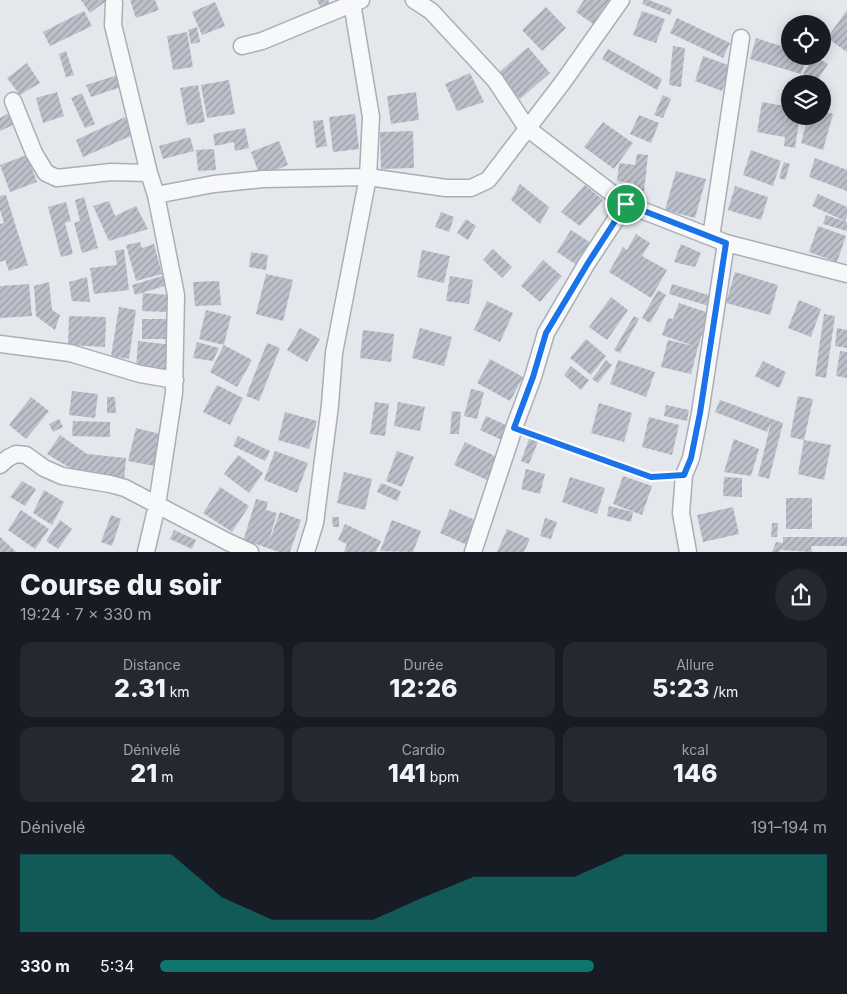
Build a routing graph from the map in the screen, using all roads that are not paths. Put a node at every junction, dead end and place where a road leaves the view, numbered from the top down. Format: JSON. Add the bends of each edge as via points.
{"nodes":[{"id":1,"x":414,"y":0,"type":"edge"},
{"id":2,"x":621,"y":0,"type":"edge"},
{"id":3,"x":356,"y":1,"type":"edge"},
{"id":4,"x":114,"y":3,"type":"dead end"},
{"id":5,"x":741,"y":38,"type":"dead end"},
{"id":6,"x":242,"y":46,"type":"dead end"},
{"id":7,"x":13,"y":101,"type":"dead end"},
{"id":8,"x":527,"y":128,"type":"junction"},
{"id":9,"x":148,"y":172,"type":"junction"},
{"id":10,"x":368,"y":177,"type":"junction"},
{"id":11,"x":156,"y":195,"type":"junction"},
{"id":12,"x":626,"y":204,"type":"junction"},
{"id":13,"x":719,"y":240,"type":"junction"},
{"id":14,"x":847,"y":274,"type":"edge"},
{"id":15,"x":0,"y":344,"type":"edge"},
{"id":16,"x":174,"y":380,"type":"junction"},
{"id":17,"x":0,"y":465,"type":"edge"},
{"id":18,"x":158,"y":505,"type":"junction"},
{"id":19,"x":146,"y":552,"type":"edge"},
{"id":20,"x":250,"y":552,"type":"edge"},
{"id":21,"x":306,"y":552,"type":"edge"},
{"id":22,"x":473,"y":552,"type":"edge"},
{"id":23,"x":688,"y":552,"type":"edge"}],
"edges":[{"from":1,"to":8,"type":"street","via":[[431,11],[495,80]]},
{"from":2,"to":8,"type":"street"},
{"from":3,"to":6,"type":"street","via":[[262,41]]},
{"from":3,"to":10,"type":"street","via":[[371,117]]},
{"from":4,"to":9,"type":"street","via":[[113,25]]},
{"from":5,"to":13,"type":"street"},
{"from":7,"to":9,"type":"street","via":[[34,153],[46,173],[57,178]]},
{"from":8,"to":10,"type":"street","via":[[488,180],[471,188],[446,188]]},
{"from":8,"to":12,"type":"street"},
{"from":9,"to":11,"type":"street"},
{"from":10,"to":11,"type":"street","via":[[214,184]]},
{"from":10,"to":21,"type":"street","via":[[334,353],[316,515]]},
{"from":11,"to":16,"type":"street","via":[[176,295]]},
{"from":12,"to":13,"type":"street"},
{"from":12,"to":22,"type":"street","via":[[546,333]]},
{"from":13,"to":14,"type":"street"},
{"from":13,"to":23,"type":"street","via":[[700,413],[691,458],[684,475],[681,514]]},
{"from":15,"to":16,"type":"street","via":[[70,353],[140,374]]},
{"from":16,"to":18,"type":"street"},
{"from":17,"to":18,"type":"street","via":[[16,454],[26,455],[62,476],[125,488]]},
{"from":18,"to":19,"type":"street"},
{"from":18,"to":20,"type":"street"}]}
